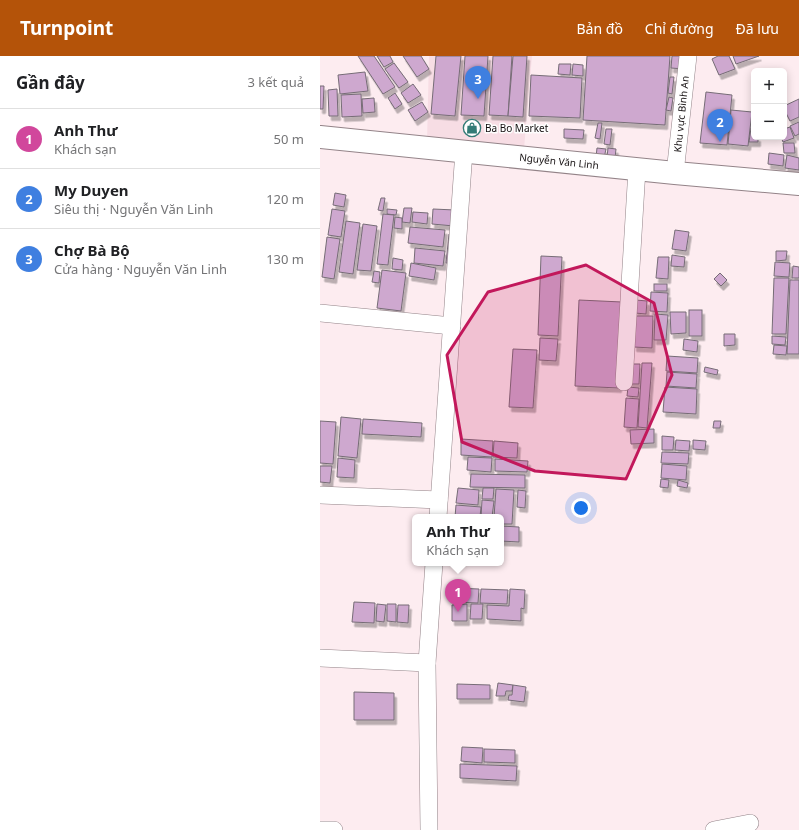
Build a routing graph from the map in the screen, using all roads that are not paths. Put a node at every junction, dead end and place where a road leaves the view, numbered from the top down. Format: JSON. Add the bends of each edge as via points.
{"nodes":[{"id":1,"x":688,"y":56,"type":"edge"},
{"id":2,"x":320,"y":137,"type":"edge"},
{"id":3,"x":464,"y":151,"type":"junction"},
{"id":4,"x":637,"y":169,"type":"junction"},
{"id":5,"x":675,"y":173,"type":"junction"},
{"id":6,"x":799,"y":184,"type":"edge"},
{"id":7,"x":320,"y":313,"type":"edge"},
{"id":8,"x":452,"y":326,"type":"junction"},
{"id":9,"x":624,"y":382,"type":"dead end"},
{"id":10,"x":320,"y":494,"type":"edge"},
{"id":11,"x":438,"y":509,"type":"edge"},
{"id":12,"x":434,"y":566,"type":"edge"},
{"id":13,"x":320,"y":658,"type":"edge"},
{"id":14,"x":427,"y":663,"type":"junction"},
{"id":15,"x":750,"y":823,"type":"dead end"},
{"id":16,"x":320,"y":830,"type":"edge"},
{"id":17,"x":334,"y":830,"type":"edge"},
{"id":18,"x":429,"y":830,"type":"edge"},
{"id":19,"x":714,"y":830,"type":"edge"}],
"edges":[{"from":1,"to":5,"type":"street","name":"Khu vực Bình An"},
{"from":2,"to":3,"type":"highway","name":"Nguyễn Văn Linh"},
{"from":3,"to":4,"type":"highway","name":"Nguyễn Văn Linh"},
{"from":3,"to":8,"type":"street"},
{"from":4,"to":5,"type":"highway","name":"Nguyễn Văn Linh"},
{"from":4,"to":9,"type":"street"},
{"from":5,"to":6,"type":"highway","name":"Nguyễn Văn Linh"},
{"from":7,"to":8,"type":"street"},
{"from":8,"to":11,"type":"street"},
{"from":10,"to":11,"type":"street"},
{"from":12,"to":14,"type":"street"},
{"from":13,"to":14,"type":"street"},
{"from":14,"to":18,"type":"street"},
{"from":15,"to":19,"type":"street"},
{"from":16,"to":17,"type":"street"}]}
